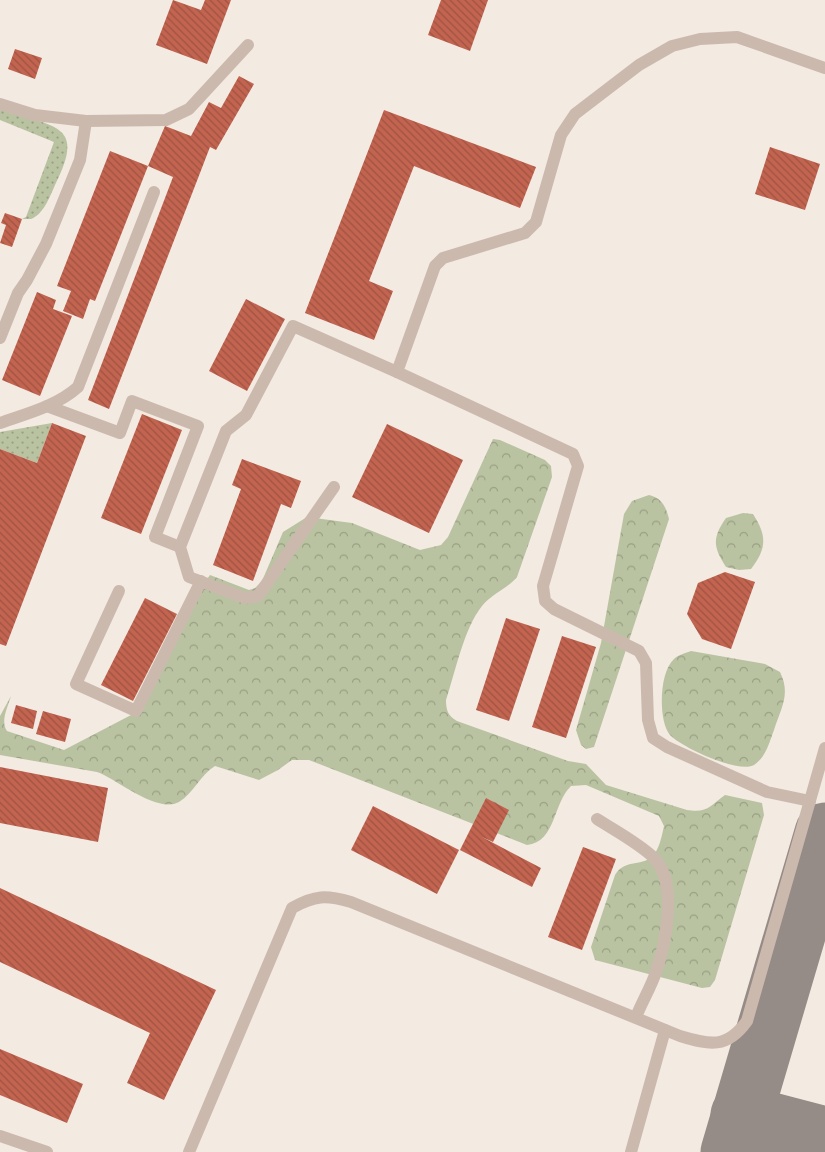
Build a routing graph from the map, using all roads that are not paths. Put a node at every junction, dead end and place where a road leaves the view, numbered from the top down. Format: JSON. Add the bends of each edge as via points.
{"nodes":[{"id":1,"x":248,"y":45,"type":"dead end"},
{"id":2,"x":825,"y":68,"type":"edge"},
{"id":3,"x":0,"y":104,"type":"edge"},
{"id":4,"x":86,"y":121,"type":"junction"},
{"id":5,"x":154,"y":192,"type":"dead end"},
{"id":6,"x":0,"y":338,"type":"edge"},
{"id":7,"x":397,"y":372,"type":"junction"},
{"id":8,"x":47,"y":406,"type":"junction"},
{"id":9,"x":0,"y":423,"type":"edge"},
{"id":10,"x":334,"y":487,"type":"dead end"},
{"id":11,"x":180,"y":547,"type":"junction"},
{"id":12,"x":201,"y":581,"type":"junction"},
{"id":13,"x":119,"y":591,"type":"dead end"},
{"id":14,"x":825,"y":748,"type":"edge"},
{"id":15,"x":810,"y":801,"type":"junction"},
{"id":16,"x":597,"y":819,"type":"dead end"},
{"id":17,"x":636,"y":1017,"type":"junction"},
{"id":18,"x":665,"y":1030,"type":"junction"},
{"id":19,"x":0,"y":1136,"type":"edge"},
{"id":20,"x":47,"y":1152,"type":"edge"},
{"id":21,"x":189,"y":1152,"type":"edge"},
{"id":22,"x":631,"y":1152,"type":"edge"}],
"edges":[{"from":1,"to":4,"type":"lane","via":[[180,115],[166,120]]},
{"from":2,"to":7,"type":"lane","via":[[736,37],[700,39],[672,46],[639,65],[575,114],[561,135],[536,222],[525,233],[443,258],[435,266]]},
{"from":3,"to":4,"type":"lane","via":[[35,115]]},
{"from":4,"to":6,"type":"lane","via":[[80,160],[46,244],[18,293]]},
{"from":5,"to":8,"type":"lane","via":[[78,387]]},
{"from":7,"to":11,"type":"lane","via":[[293,326],[246,415],[226,431]]},
{"from":7,"to":15,"type":"lane","via":[[573,454],[578,466],[543,586],[545,600],[554,609],[639,650],[646,663],[648,720],[653,738],[767,792]]},
{"from":8,"to":9,"type":"lane"},
{"from":8,"to":11,"type":"lane","via":[[120,433],[132,401],[198,426],[155,537]]},
{"from":10,"to":12,"type":"lane","via":[[258,596],[245,598]]},
{"from":11,"to":12,"type":"lane","via":[[189,577]]},
{"from":12,"to":13,"type":"lane","via":[[136,711],[76,684]]},
{"from":14,"to":15,"type":"lane"},
{"from":15,"to":18,"type":"lane","via":[[747,1021],[738,1034],[724,1042],[707,1044]]},
{"from":16,"to":17,"type":"lane","via":[[654,858],[665,877],[668,904],[665,935],[656,972]]},
{"from":17,"to":18,"type":"lane"},
{"from":17,"to":21,"type":"lane","via":[[351,902],[331,896],[309,898],[292,908]]},
{"from":18,"to":22,"type":"lane"},
{"from":19,"to":20,"type":"lane"}]}
